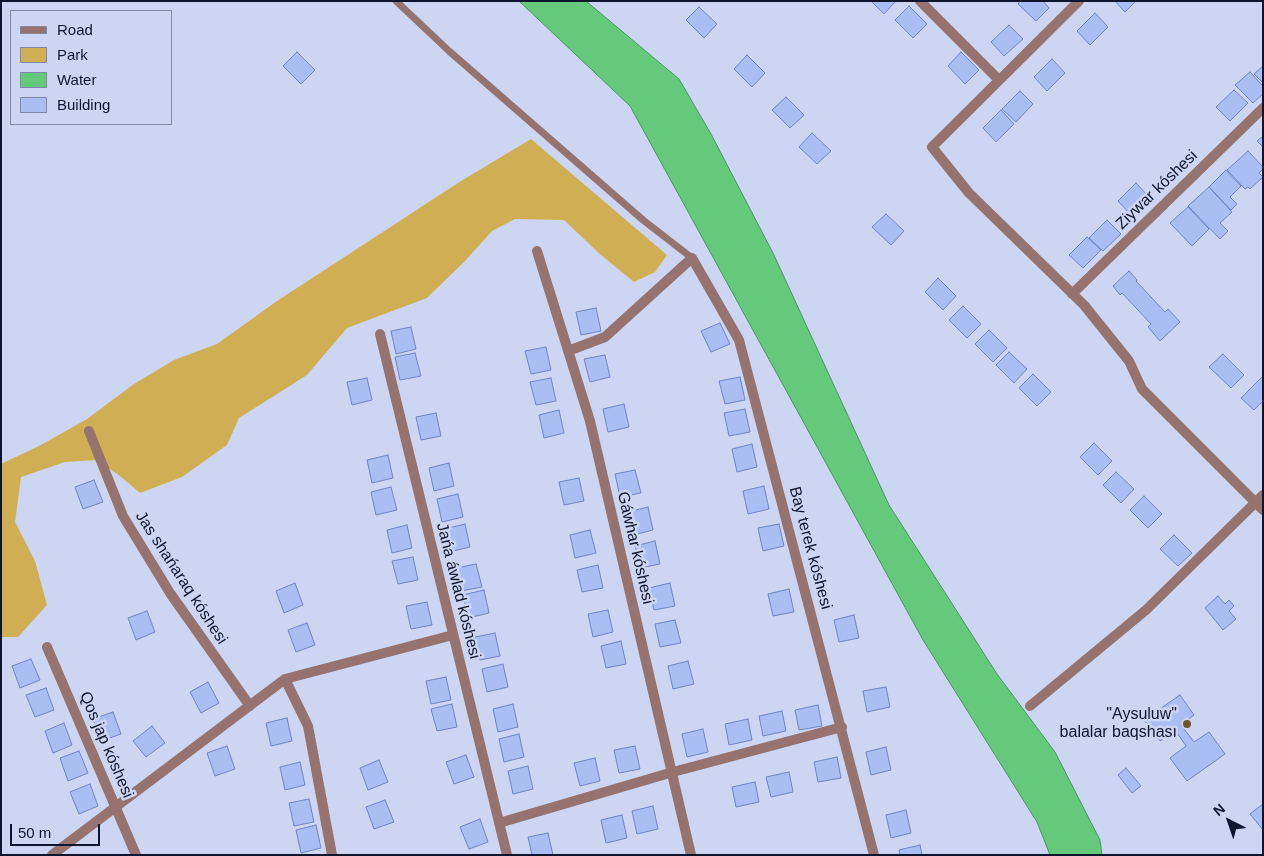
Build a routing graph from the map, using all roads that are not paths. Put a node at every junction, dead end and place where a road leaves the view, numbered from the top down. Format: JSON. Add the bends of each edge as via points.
{"nodes":[{"id":1,"x":396,"y":1,"type":"edge"},
{"id":2,"x":920,"y":1,"type":"edge"},
{"id":3,"x":1079,"y":1,"type":"edge"},
{"id":4,"x":999,"y":80,"type":"junction"},
{"id":5,"x":1263,"y":108,"type":"edge"},
{"id":6,"x":537,"y":251,"type":"dead end"},
{"id":7,"x":692,"y":258,"type":"junction"},
{"id":8,"x":1072,"y":294,"type":"junction"},
{"id":9,"x":380,"y":334,"type":"dead end"},
{"id":10,"x":568,"y":351,"type":"junction"},
{"id":11,"x":90,"y":431,"type":"dead end"},
{"id":12,"x":1260,"y":503,"type":"edge"},
{"id":13,"x":453,"y":635,"type":"junction"},
{"id":14,"x":47,"y":647,"type":"dead end"},
{"id":15,"x":285,"y":679,"type":"junction"},
{"id":16,"x":250,"y":706,"type":"junction"},
{"id":17,"x":1030,"y":706,"type":"dead end"},
{"id":18,"x":842,"y":727,"type":"junction"},
{"id":19,"x":673,"y":772,"type":"junction"},
{"id":20,"x":116,"y":807,"type":"junction"},
{"id":21,"x":499,"y":823,"type":"junction"},
{"id":22,"x":52,"y":855,"type":"edge"},
{"id":23,"x":136,"y":855,"type":"edge"},
{"id":24,"x":332,"y":855,"type":"edge"},
{"id":25,"x":507,"y":855,"type":"edge"},
{"id":26,"x":691,"y":855,"type":"edge"},
{"id":27,"x":874,"y":855,"type":"edge"}],
"edges":[{"from":1,"to":7,"type":"lane","via":[[576,162]]},
{"from":2,"to":4,"type":"street"},
{"from":3,"to":4,"type":"street"},
{"from":4,"to":8,"type":"street","via":[[932,147],[969,193]]},
{"from":5,"to":8,"type":"street","name":"Ziywar kóshesi"},
{"from":6,"to":10,"type":"street","name":"Gáwhar kóshesi"},
{"from":7,"to":10,"type":"street","via":[[605,337]]},
{"from":7,"to":18,"type":"street","name":"Bay terek kóshesi","via":[[739,340]]},
{"from":8,"to":12,"type":"street","via":[[1129,361],[1142,389]]},
{"from":9,"to":13,"type":"street","name":"Jańa áwlad kóshesi"},
{"from":10,"to":19,"type":"street","name":"Gáwhar kóshesi","via":[[590,420]]},
{"from":11,"to":16,"type":"street","name":"Jas shańaraq kóshesi","via":[[123,516],[170,593]]},
{"from":12,"to":17,"type":"street","via":[[1146,610]]},
{"from":13,"to":15,"type":"street"},
{"from":13,"to":21,"type":"street","name":"Jańa áwlad kóshesi"},
{"from":14,"to":20,"type":"street","name":"Qos jap kóshesi"},
{"from":15,"to":16,"type":"street"},
{"from":15,"to":24,"type":"street","via":[[308,726]]},
{"from":16,"to":20,"type":"street"},
{"from":18,"to":19,"type":"street"},
{"from":18,"to":27,"type":"street","name":"Bay terek kóshesi"},
{"from":19,"to":21,"type":"street"},
{"from":19,"to":26,"type":"street","name":"Gáwhar kóshesi"},
{"from":20,"to":22,"type":"street"},
{"from":20,"to":23,"type":"street","name":"Qos jap kóshesi"},
{"from":21,"to":25,"type":"street","name":"Jańa áwlad kóshesi"}]}
